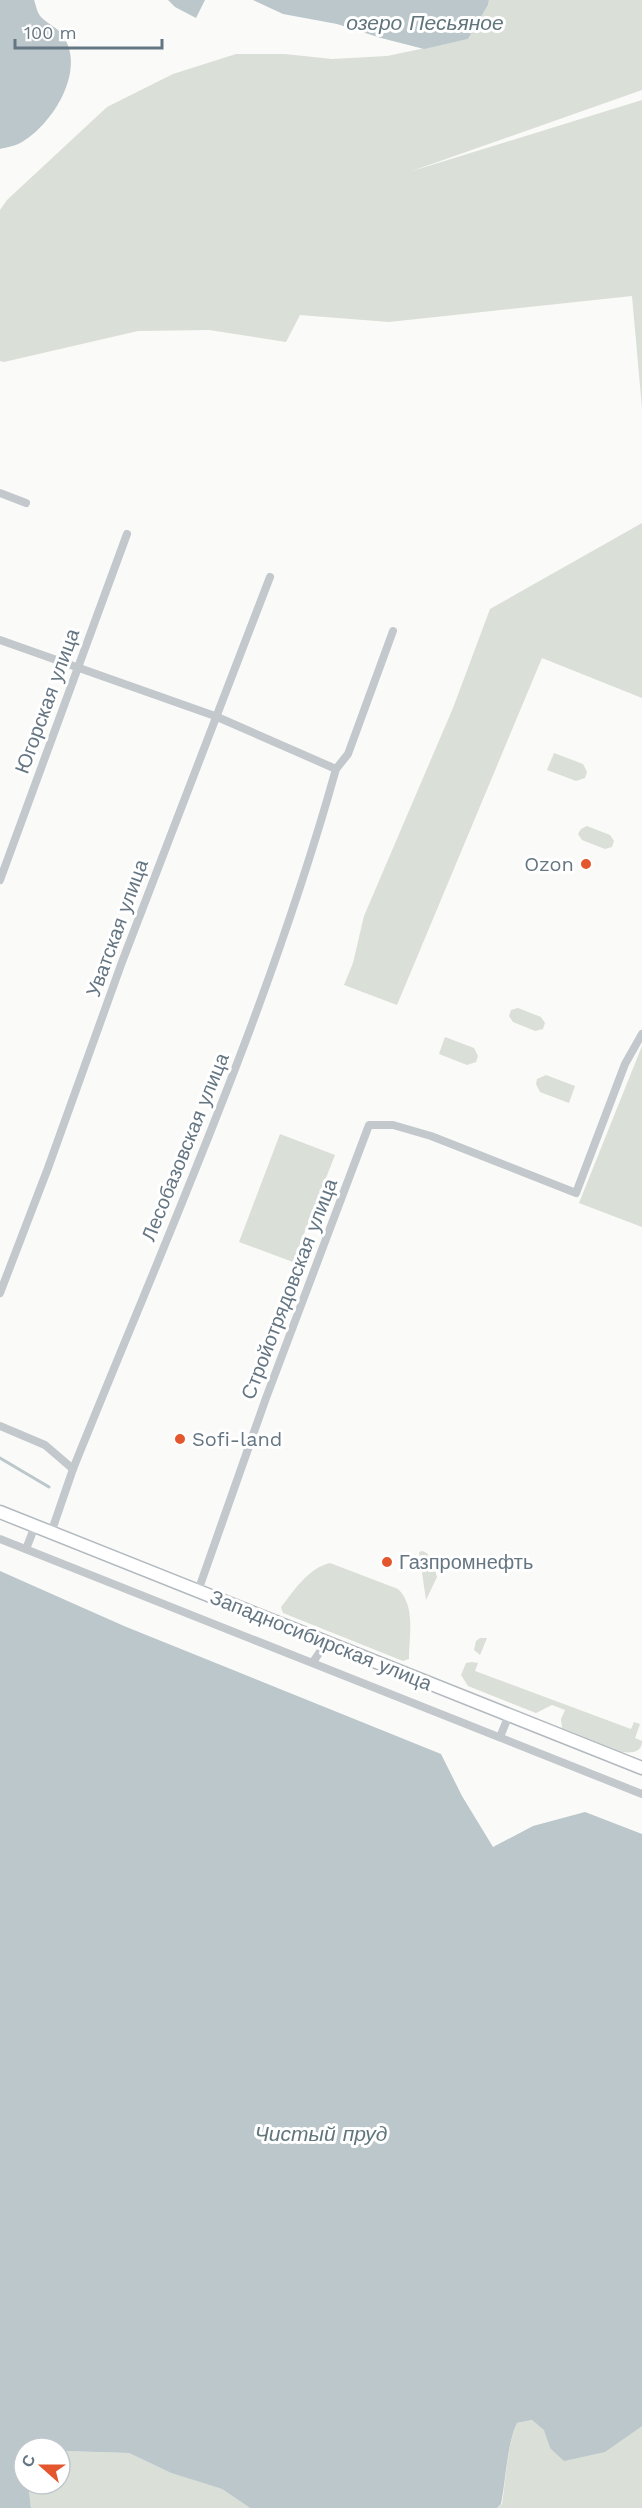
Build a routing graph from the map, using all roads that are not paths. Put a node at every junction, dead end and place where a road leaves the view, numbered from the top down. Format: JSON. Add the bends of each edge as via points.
{"nodes":[{"id":1,"x":0,"y":493,"type":"edge"},
{"id":2,"x":26,"y":503,"type":"dead end"},
{"id":3,"x":127,"y":534,"type":"dead end"},
{"id":4,"x":270,"y":577,"type":"dead end"},
{"id":5,"x":393,"y":631,"type":"dead end"},
{"id":6,"x":0,"y":640,"type":"edge"},
{"id":7,"x":77,"y":667,"type":"junction"},
{"id":8,"x":215,"y":716,"type":"junction"},
{"id":9,"x":336,"y":769,"type":"junction"},
{"id":10,"x":0,"y":880,"type":"edge"},
{"id":11,"x":642,"y":1034,"type":"edge"},
{"id":12,"x":0,"y":1293,"type":"edge"},
{"id":13,"x":0,"y":1426,"type":"edge"},
{"id":14,"x":73,"y":1469,"type":"junction"},
{"id":15,"x":0,"y":1512,"type":"edge"},
{"id":16,"x":34,"y":1526,"type":"junction"},
{"id":17,"x":51,"y":1533,"type":"junction"},
{"id":18,"x":0,"y":1539,"type":"edge"},
{"id":19,"x":26,"y":1549,"type":"junction"},
{"id":20,"x":198,"y":1591,"type":"junction"},
{"id":21,"x":326,"y":1643,"type":"junction"},
{"id":22,"x":313,"y":1662,"type":"junction"},
{"id":23,"x":509,"y":1715,"type":"junction"},
{"id":24,"x":500,"y":1737,"type":"junction"},
{"id":25,"x":642,"y":1768,"type":"edge"},
{"id":26,"x":642,"y":1794,"type":"edge"}],
"edges":[{"from":1,"to":2,"type":"street"},
{"from":3,"to":7,"type":"street","name":"Югорская улица"},
{"from":4,"to":8,"type":"street","name":"Уватская улица"},
{"from":5,"to":9,"type":"street","name":"Лесобазовская улица","via":[[348,754]]},
{"from":6,"to":7,"type":"street"},
{"from":7,"to":8,"type":"street"},
{"from":7,"to":10,"type":"street","name":"Югорская улица"},
{"from":8,"to":9,"type":"street"},
{"from":8,"to":12,"type":"street","name":"Уватская улица"},
{"from":9,"to":14,"type":"street","name":"Лесобазовская улица","via":[[279,950],[232,1078]]},
{"from":11,"to":20,"type":"street","name":"Стройотрядовская улица","via":[[625,1064],[576,1193],[431,1136],[393,1125],[369,1125]]},
{"from":13,"to":14,"type":"street","via":[[45,1445]]},
{"from":14,"to":17,"type":"street","name":"Лесобазовская улица"},
{"from":15,"to":16,"type":"main road","name":"Западносибирская улица"},
{"from":16,"to":17,"type":"main road","name":"Западносибирская улица"},
{"from":16,"to":19,"type":"street"},
{"from":17,"to":20,"type":"main road","name":"Западносибирская улица"},
{"from":18,"to":19,"type":"street"},
{"from":19,"to":22,"type":"street"},
{"from":20,"to":21,"type":"main road","name":"Западносибирская улица"},
{"from":21,"to":22,"type":"street"},
{"from":21,"to":23,"type":"main road","name":"Западносибирская улица"},
{"from":22,"to":24,"type":"street"},
{"from":23,"to":24,"type":"street"},
{"from":23,"to":25,"type":"main road","name":"Западносибирская улица"},
{"from":24,"to":26,"type":"street"}]}
